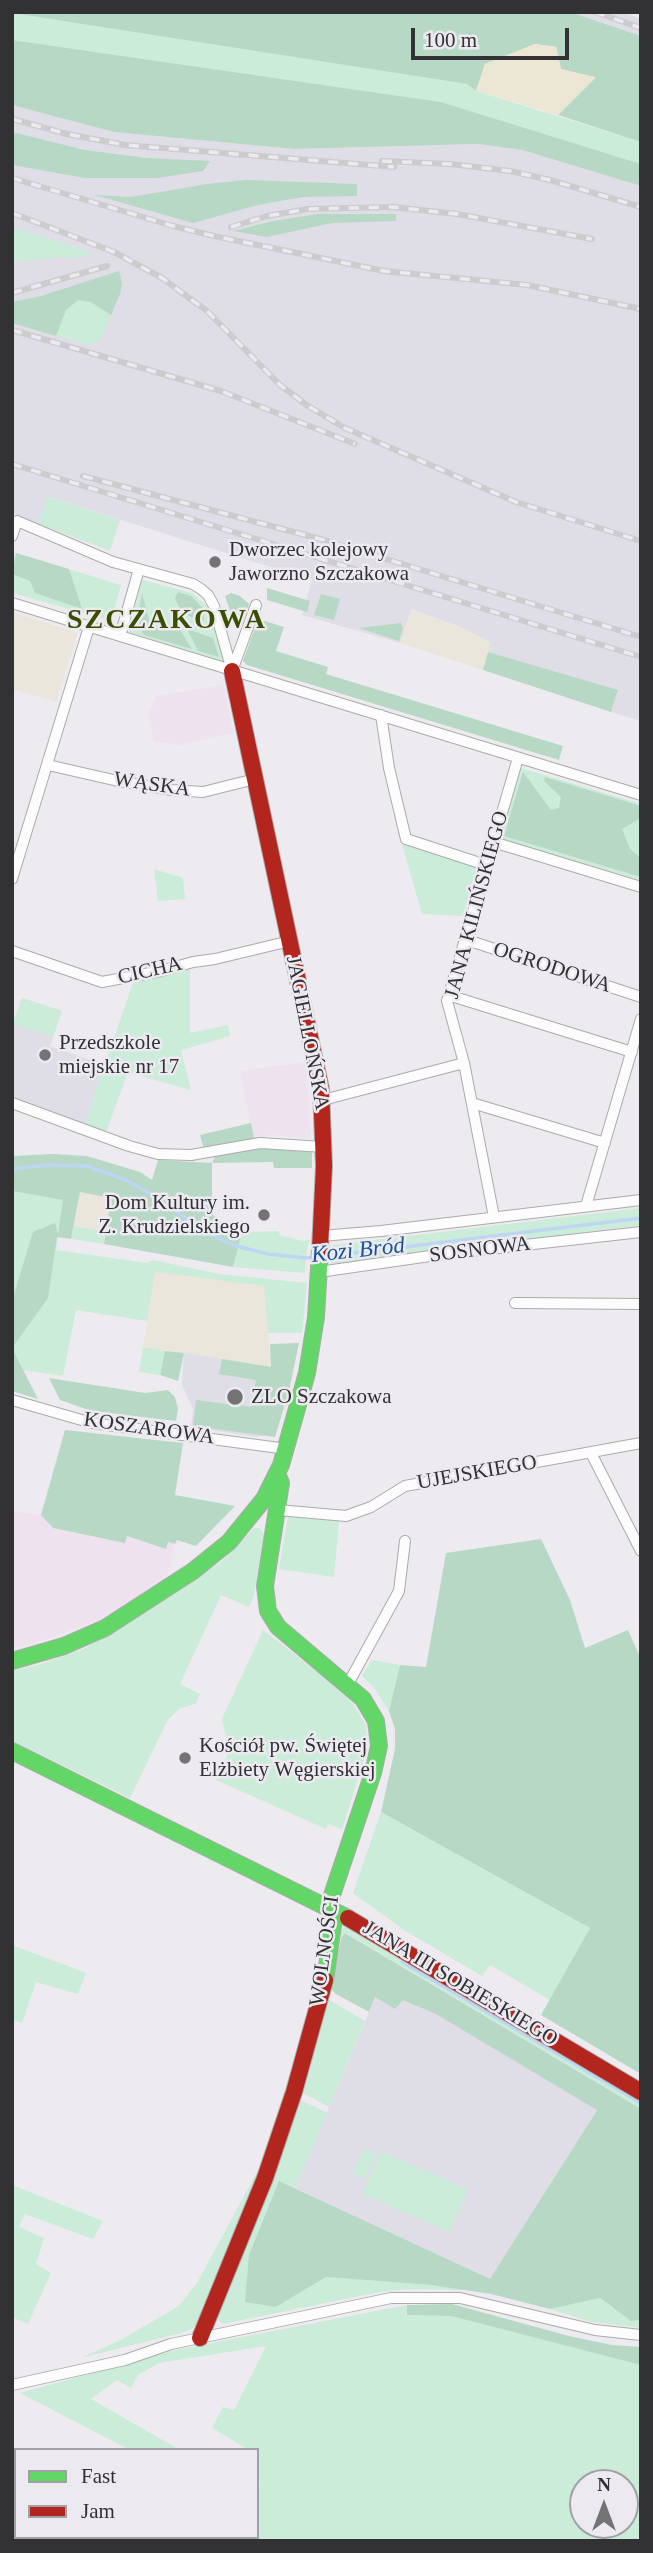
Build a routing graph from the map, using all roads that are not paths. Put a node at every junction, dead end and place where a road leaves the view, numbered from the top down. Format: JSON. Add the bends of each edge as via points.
{"nodes":[{"id":1,"x":12,"y":536,"type":"edge"},
{"id":2,"x":139,"y":569,"type":"junction"},
{"id":3,"x":12,"y":603,"type":"edge"},
{"id":4,"x":256,"y":605,"type":"dead end"},
{"id":5,"x":89,"y":627,"type":"junction"},
{"id":6,"x":120,"y":636,"type":"junction"},
{"id":7,"x":232,"y":671,"type":"junction"},
{"id":8,"x":381,"y":715,"type":"junction"},
{"id":9,"x":518,"y":758,"type":"junction"},
{"id":10,"x":48,"y":765,"type":"junction"},
{"id":11,"x":255,"y":779,"type":"junction"},
{"id":12,"x":641,"y":795,"type":"edge"},
{"id":13,"x":494,"y":842,"type":"junction"},
{"id":14,"x":486,"y":865,"type":"junction"},
{"id":15,"x":12,"y":879,"type":"edge"},
{"id":16,"x":641,"y":887,"type":"edge"},
{"id":17,"x":464,"y":939,"type":"junction"},
{"id":18,"x":290,"y":941,"type":"junction"},
{"id":19,"x":12,"y":951,"type":"edge"},
{"id":20,"x":448,"y":995,"type":"junction"},
{"id":21,"x":641,"y":997,"type":"edge"},
{"id":22,"x":641,"y":1019,"type":"edge"},
{"id":23,"x":632,"y":1052,"type":"junction"},
{"id":24,"x":464,"y":1063,"type":"junction"},
{"id":25,"x":323,"y":1100,"type":"junction"},
{"id":26,"x":12,"y":1103,"type":"edge"},
{"id":27,"x":472,"y":1103,"type":"junction"},
{"id":28,"x":605,"y":1143,"type":"junction"},
{"id":29,"x":324,"y":1147,"type":"junction"},
{"id":30,"x":641,"y":1200,"type":"edge"},
{"id":31,"x":586,"y":1206,"type":"junction"},
{"id":32,"x":494,"y":1217,"type":"junction"},
{"id":33,"x":641,"y":1232,"type":"edge"},
{"id":34,"x":321,"y":1238,"type":"junction"},
{"id":35,"x":319,"y":1270,"type":"junction"},
{"id":36,"x":516,"y":1303,"type":"dead end"},
{"id":37,"x":641,"y":1304,"type":"edge"},
{"id":38,"x":12,"y":1400,"type":"edge"},
{"id":39,"x":641,"y":1443,"type":"edge"},
{"id":40,"x":287,"y":1449,"type":"junction"},
{"id":41,"x":591,"y":1453,"type":"junction"},
{"id":42,"x":277,"y":1473,"type":"junction"},
{"id":43,"x":277,"y":1514,"type":"junction"},
{"id":44,"x":252,"y":1515,"type":"junction"},
{"id":45,"x":405,"y":1541,"type":"dead end"},
{"id":46,"x":641,"y":1551,"type":"edge"},
{"id":47,"x":12,"y":1661,"type":"edge"},
{"id":48,"x":348,"y":1684,"type":"junction"},
{"id":49,"x":12,"y":1751,"type":"edge"},
{"id":50,"x":331,"y":1909,"type":"junction"},
{"id":51,"x":641,"y":2092,"type":"edge"},
{"id":52,"x":641,"y":2335,"type":"edge"},
{"id":53,"x":200,"y":2338,"type":"junction"},
{"id":54,"x":12,"y":2385,"type":"edge"}],
"edges":[{"from":1,"to":2,"type":"street","via":[[17,521]]},
{"from":2,"to":6,"type":"street"},
{"from":2,"to":7,"type":"street","via":[[193,584],[208,595]]},
{"from":3,"to":5,"type":"street"},
{"from":4,"to":7,"type":"street"},
{"from":5,"to":6,"type":"street"},
{"from":5,"to":10,"type":"street"},
{"from":6,"to":7,"type":"street"},
{"from":7,"to":8,"type":"street"},
{"from":7,"to":11,"type":"street","name":"JAGIELLOŃSKA"},
{"from":8,"to":9,"type":"street"},
{"from":8,"to":14,"type":"street","via":[[407,839]]},
{"from":9,"to":12,"type":"street"},
{"from":9,"to":13,"type":"street","name":"JANA KILIŃSKIEGO"},
{"from":10,"to":11,"type":"street","name":"WĄSKA","via":[[172,790],[203,792]]},
{"from":10,"to":15,"type":"street"},
{"from":11,"to":18,"type":"street","name":"JAGIELLOŃSKA"},
{"from":13,"to":14,"type":"street","name":"JANA KILIŃSKIEGO"},
{"from":13,"to":16,"type":"street"},
{"from":14,"to":17,"type":"street","name":"JANA KILIŃSKIEGO"},
{"from":17,"to":20,"type":"street","name":"JANA KILIŃSKIEGO"},
{"from":17,"to":21,"type":"street","name":"OGRODOWA"},
{"from":18,"to":19,"type":"street","name":"CICHA","via":[[102,982]]},
{"from":18,"to":25,"type":"street","name":"JAGIELLOŃSKA"},
{"from":20,"to":23,"type":"street"},
{"from":20,"to":24,"type":"street","name":"JANA KILIŃSKIEGO"},
{"from":22,"to":23,"type":"street"},
{"from":23,"to":28,"type":"street"},
{"from":24,"to":25,"type":"street"},
{"from":24,"to":27,"type":"street","name":"JANA KILIŃSKIEGO"},
{"from":25,"to":29,"type":"street","name":"JAGIELLOŃSKA"},
{"from":26,"to":29,"type":"street","via":[[158,1154],[191,1156],[260,1143]]},
{"from":27,"to":28,"type":"street"},
{"from":27,"to":32,"type":"street","name":"JANA KILIŃSKIEGO"},
{"from":28,"to":31,"type":"street"},
{"from":29,"to":34,"type":"street","name":"JAGIELLOŃSKA"},
{"from":30,"to":31,"type":"street"},
{"from":31,"to":32,"type":"street"},
{"from":32,"to":34,"type":"street"},
{"from":33,"to":35,"type":"street","name":"SOSNOWA"},
{"from":34,"to":35,"type":"street","name":"JAGIELLOŃSKA"},
{"from":35,"to":40,"type":"street","name":"JAGIELLOŃSKA","via":[[312,1346]]},
{"from":36,"to":37,"type":"street"},
{"from":38,"to":40,"type":"street","name":"KOSZAROWA","via":[[92,1423]]},
{"from":39,"to":41,"type":"street","name":"UJEJSKIEGO"},
{"from":40,"to":42,"type":"street","name":"JAGIELLOŃSKA"},
{"from":41,"to":43,"type":"street","name":"UJEJSKIEGO","via":[[405,1486],[346,1516]]},
{"from":41,"to":46,"type":"street"},
{"from":42,"to":43,"type":"street","name":"WOLNOŚCI","via":[[281,1483]]},
{"from":42,"to":44,"type":"street","name":"JAGIELLOŃSKA"},
{"from":43,"to":44,"type":"street","name":"UJEJSKIEGO"},
{"from":43,"to":48,"type":"street","name":"WOLNOŚCI","via":[[265,1586],[268,1611],[278,1627]]},
{"from":44,"to":47,"type":"street","name":"JAGIELLOŃSKA","via":[[229,1542],[193,1571],[105,1628]]},
{"from":45,"to":48,"type":"street","via":[[399,1591]]},
{"from":48,"to":50,"type":"street","name":"WOLNOŚCI","via":[[376,1721],[379,1746]]},
{"from":49,"to":50,"type":"street","name":"JANA III SOBIESKIEGO"},
{"from":50,"to":51,"type":"street","name":"JANA III SOBIESKIEGO"},
{"from":50,"to":53,"type":"street","name":"WOLNOŚCI","via":[[334,1919],[324,1985],[296,2085],[265,2178]]},
{"from":52,"to":53,"type":"street","via":[[595,2330],[460,2298],[390,2298]]},
{"from":53,"to":54,"type":"street"}]}
